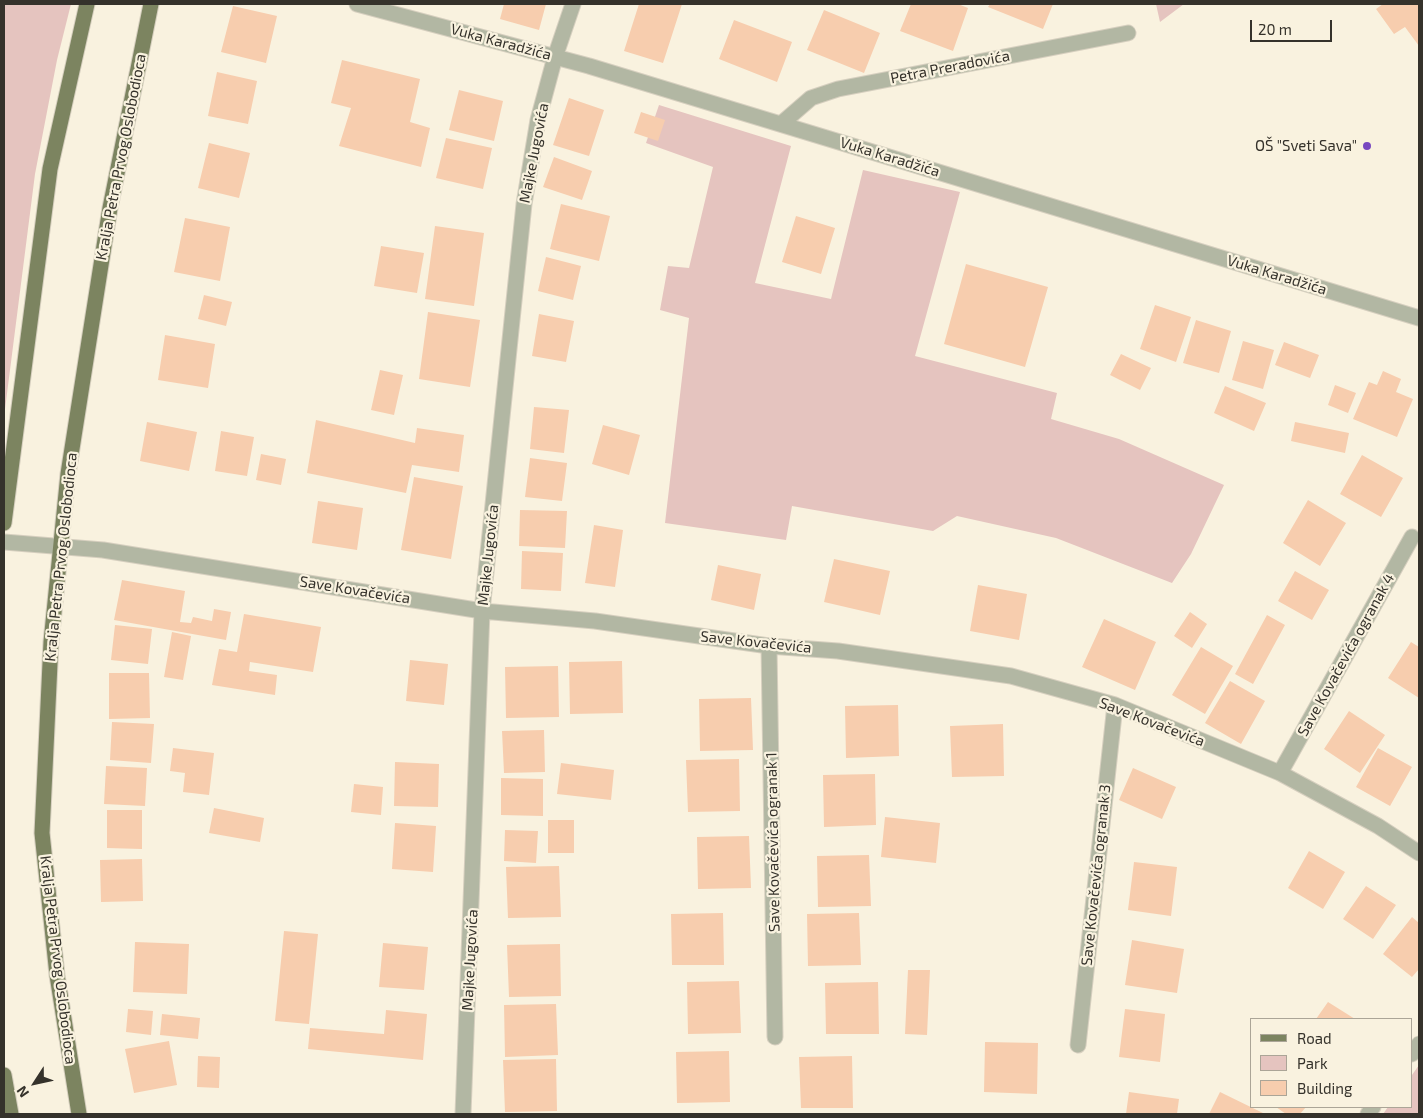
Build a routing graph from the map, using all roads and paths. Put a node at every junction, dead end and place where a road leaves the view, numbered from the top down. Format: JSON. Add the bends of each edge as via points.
{"nodes":[{"id":1,"x":87,"y":4,"type":"edge"},
{"id":2,"x":152,"y":4,"type":"edge"},
{"id":3,"x":357,"y":4,"type":"edge"},
{"id":4,"x":573,"y":4,"type":"edge"},
{"id":5,"x":1128,"y":33,"type":"dead end"},
{"id":6,"x":555,"y":57,"type":"junction"},
{"id":7,"x":781,"y":124,"type":"junction"},
{"id":8,"x":1419,"y":318,"type":"edge"},
{"id":9,"x":4,"y":523,"type":"edge"},
{"id":10,"x":1412,"y":537,"type":"dead end"},
{"id":11,"x":4,"y":542,"type":"edge"},
{"id":12,"x":60,"y":546,"type":"junction"},
{"id":13,"x":482,"y":612,"type":"junction"},
{"id":14,"x":769,"y":646,"type":"junction"},
{"id":15,"x":1115,"y":705,"type":"junction"},
{"id":16,"x":1280,"y":773,"type":"junction"},
{"id":17,"x":1419,"y":853,"type":"edge"},
{"id":18,"x":775,"y":1037,"type":"dead end"},
{"id":19,"x":1078,"y":1045,"type":"dead end"},
{"id":20,"x":4,"y":1075,"type":"edge"},
{"id":21,"x":11,"y":1114,"type":"edge"},
{"id":22,"x":79,"y":1114,"type":"edge"},
{"id":23,"x":463,"y":1114,"type":"edge"}],
"edges":[{"from":1,"to":9,"type":"main road","via":[[50,169]]},
{"from":2,"to":12,"type":"main road","name":"Kralja Petra Prvog Oslobodioca","via":[[110,208],[68,474]]},
{"from":3,"to":6,"type":"street","name":"Vuka Karadžića"},
{"from":4,"to":6,"type":"street","name":"Majke Jugovića"},
{"from":5,"to":7,"type":"street","name":"Petra Preradovića","via":[[838,88],[811,98]]},
{"from":6,"to":7,"type":"street","name":"Vuka Karadžića"},
{"from":6,"to":13,"type":"street","name":"Majke Jugovića","via":[[538,120],[524,204]]},
{"from":7,"to":8,"type":"street","name":"Vuka Karadžića"},
{"from":10,"to":16,"type":"street","name":"Save Kovačevića ogranak 4"},
{"from":11,"to":12,"type":"street","name":"Save Kovačevića"},
{"from":12,"to":13,"type":"street","name":"Save Kovačevića","via":[[187,562]]},
{"from":12,"to":22,"type":"main road","name":"Kralja Petra Prvog Oslobodioca","via":[[51,642],[42,833],[56,975]]},
{"from":13,"to":14,"type":"street","name":"Save Kovačevića","via":[[595,621]]},
{"from":13,"to":23,"type":"street","name":"Majke Jugovića"},
{"from":14,"to":15,"type":"street","name":"Save Kovačevića","via":[[838,651],[1011,676]]},
{"from":14,"to":18,"type":"street","name":"Save Kovačevića ogranak 1"},
{"from":15,"to":16,"type":"street","name":"Save Kovačevića"},
{"from":15,"to":19,"type":"street","name":"Save Kovačevića ogranak 3"},
{"from":16,"to":17,"type":"street","name":"Save Kovačevića","via":[[1378,826]]},
{"from":20,"to":21,"type":"main road"}]}
